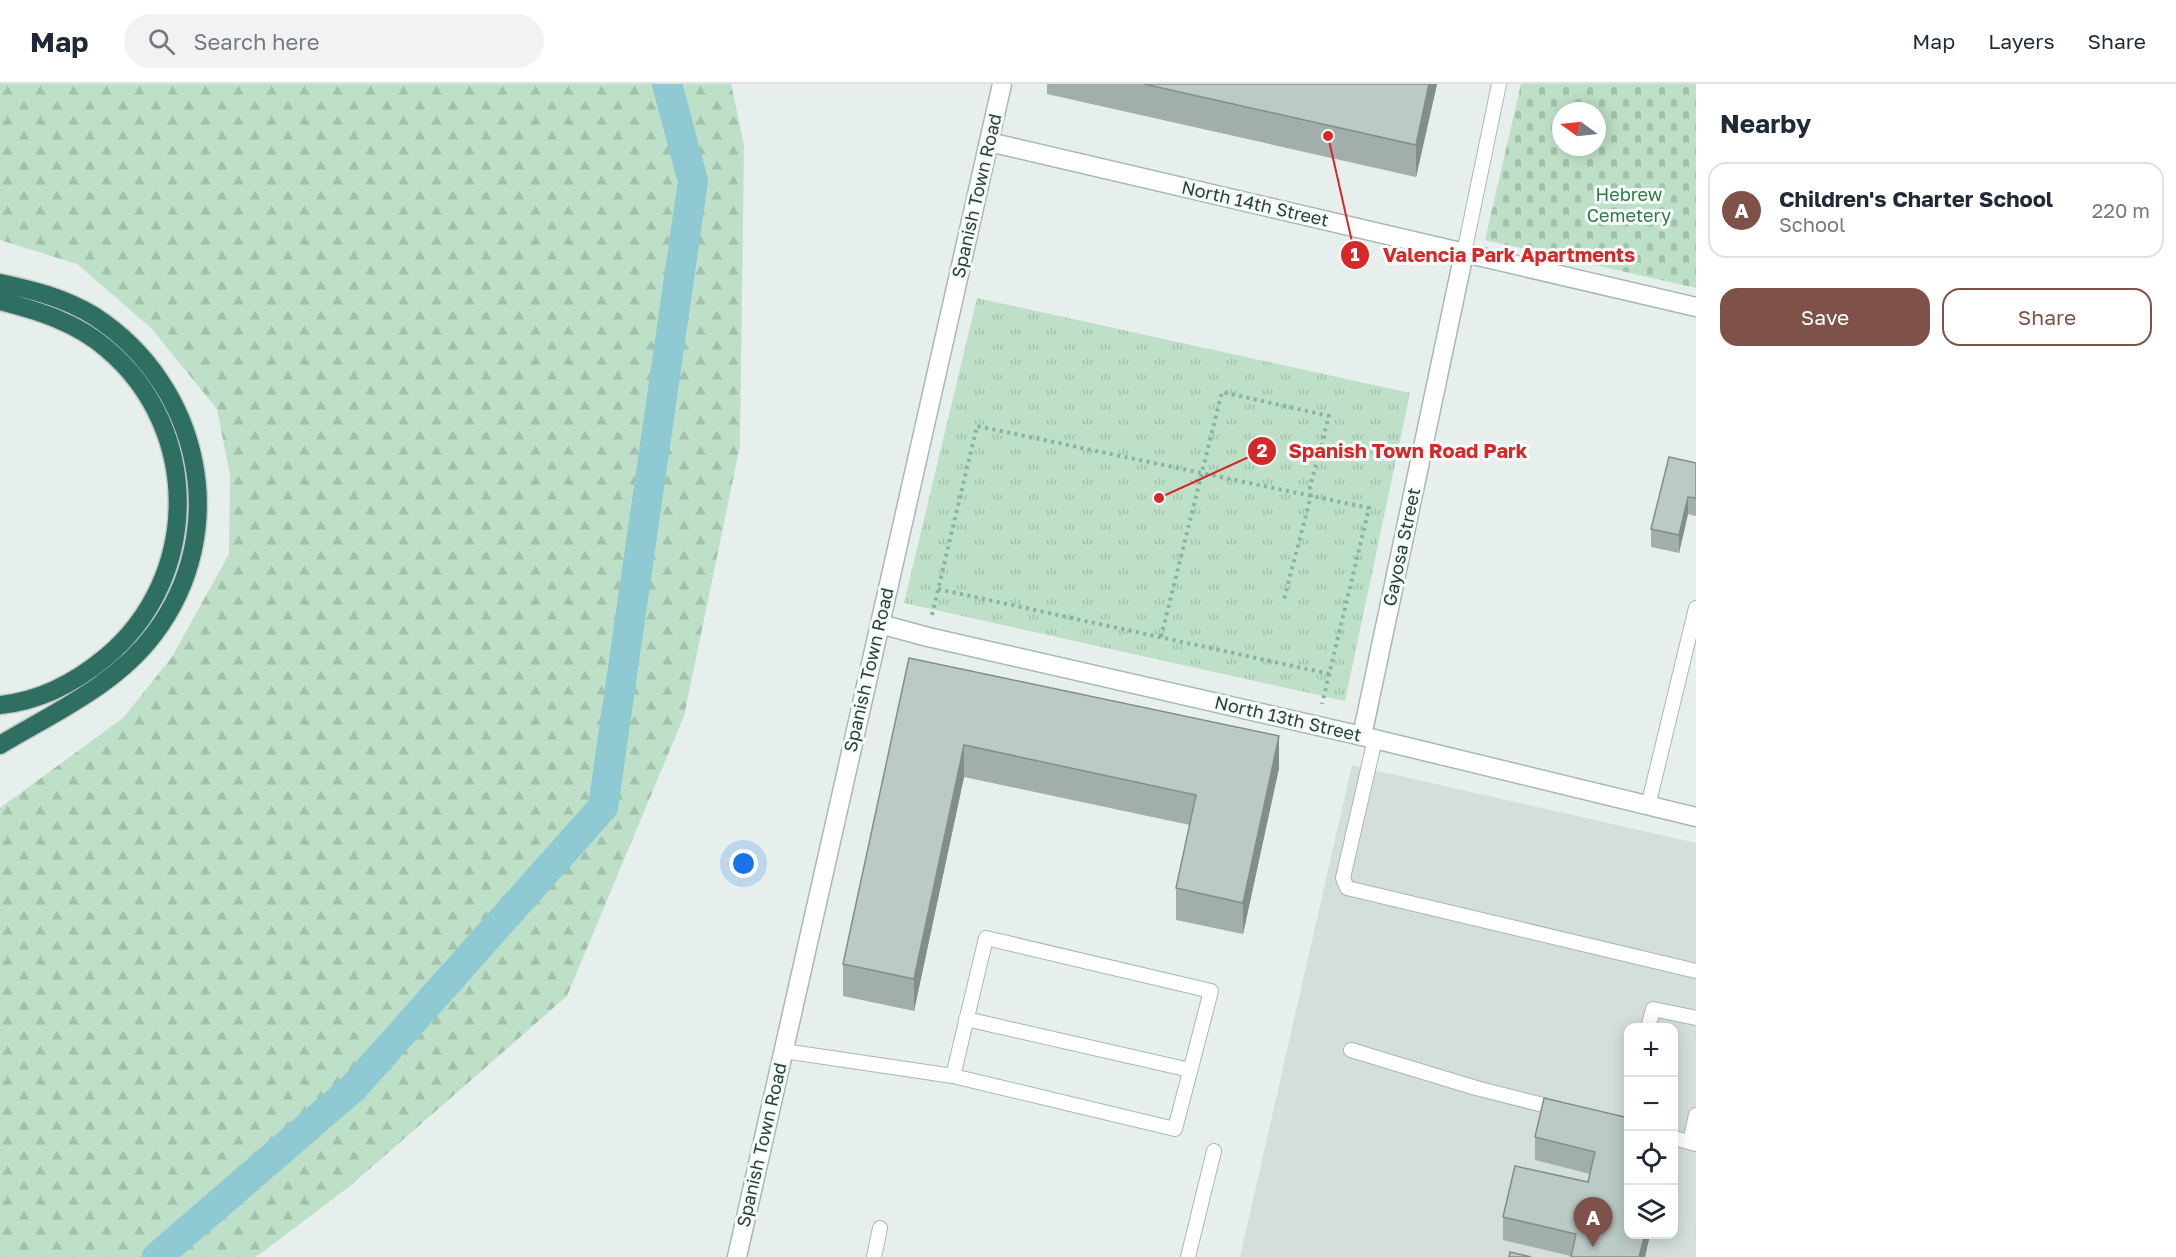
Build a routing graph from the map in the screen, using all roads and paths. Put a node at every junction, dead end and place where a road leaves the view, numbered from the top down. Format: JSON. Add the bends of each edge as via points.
{"nodes":[{"id":1,"x":1002,"y":84,"type":"edge"},
{"id":2,"x":1499,"y":84,"type":"edge"},
{"id":3,"x":989,"y":142,"type":"junction"},
{"id":4,"x":1464,"y":253,"type":"junction"},
{"id":5,"x":0,"y":283,"type":"edge"},
{"id":6,"x":0,"y":301,"type":"edge"},
{"id":7,"x":1696,"y":308,"type":"edge"},
{"id":8,"x":1202,"y":473,"type":"junction"},
{"id":9,"x":1311,"y":496,"type":"junction"},
{"id":10,"x":938,"y":589,"type":"junction"},
{"id":11,"x":1284,"y":599,"type":"dead end"},
{"id":12,"x":1696,"y":608,"type":"edge"},
{"id":13,"x":880,"y":624,"type":"junction"},
{"id":14,"x":928,"y":637,"type":"junction"},
{"id":15,"x":1161,"y":637,"type":"junction"},
{"id":16,"x":1330,"y":674,"type":"junction"},
{"id":17,"x":0,"y":705,"type":"edge"},
{"id":18,"x":1316,"y":725,"type":"junction"},
{"id":19,"x":1368,"y":737,"type":"junction"},
{"id":20,"x":0,"y":745,"type":"edge"},
{"id":21,"x":1648,"y":806,"type":"junction"},
{"id":22,"x":1696,"y":817,"type":"edge"},
{"id":23,"x":1696,"y":971,"type":"edge"},
{"id":24,"x":1696,"y":1018,"type":"edge"},
{"id":25,"x":966,"y":1019,"type":"junction"},
{"id":26,"x":1649,"y":1023,"type":"edge"},
{"id":27,"x":1351,"y":1050,"type":"dead end"},
{"id":28,"x":783,"y":1051,"type":"junction"},
{"id":29,"x":1190,"y":1071,"type":"junction"},
{"id":30,"x":953,"y":1076,"type":"junction"},
{"id":31,"x":1568,"y":1111,"type":"edge"},
{"id":32,"x":1696,"y":1115,"type":"edge"},
{"id":33,"x":1678,"y":1139,"type":"edge"},
{"id":34,"x":1693,"y":1143,"type":"edge"},
{"id":35,"x":1214,"y":1151,"type":"dead end"},
{"id":36,"x":880,"y":1228,"type":"dead end"},
{"id":37,"x":737,"y":1257,"type":"edge"},
{"id":38,"x":874,"y":1257,"type":"edge"},
{"id":39,"x":1188,"y":1257,"type":"edge"}],
"edges":[{"from":1,"to":3,"type":"street","name":"Spanish Town Road"},
{"from":2,"to":4,"type":"lane"},
{"from":3,"to":4,"type":"street","name":"North 14th Street"},
{"from":3,"to":13,"type":"street","name":"Spanish Town Road"},
{"from":4,"to":7,"type":"street","name":"North 14th Street"},
{"from":4,"to":19,"type":"street","name":"Gayosa Street"},
{"from":5,"to":20,"type":"highway","via":[[58,298],[93,315],[144,360],[185,430],[196,472],[199,508],[194,547],[184,579],[166,616],[144,646],[95,688]]},
{"from":6,"to":17,"type":"highway","via":[[74,326],[108,350],[136,380],[167,437],[176,477],[178,516],[167,570],[149,608],[129,635],[96,665],[60,687],[25,701]]},
{"from":8,"to":9,"type":"path"},
{"from":8,"to":9,"type":"path","via":[[1222,392],[1329,416]]},
{"from":8,"to":10,"type":"path","via":[[976,426]]},
{"from":8,"to":15,"type":"path"},
{"from":9,"to":11,"type":"path"},
{"from":9,"to":16,"type":"path","via":[[1369,508]]},
{"from":10,"to":14,"type":"path"},
{"from":10,"to":15,"type":"path"},
{"from":12,"to":21,"type":"lane"},
{"from":13,"to":14,"type":"street","name":"North 13th Street"},
{"from":13,"to":28,"type":"street","name":"Spanish Town Road"},
{"from":14,"to":18,"type":"street","name":"North 13th Street"},
{"from":15,"to":16,"type":"path"},
{"from":16,"to":18,"type":"path"},
{"from":18,"to":19,"type":"street","name":"North 13th Street"},
{"from":19,"to":21,"type":"street","name":"North 13th Street"},
{"from":19,"to":23,"type":"lane","via":[[1343,878],[1347,888]]},
{"from":21,"to":22,"type":"street","name":"North 13th Street"},
{"from":24,"to":26,"type":"lane","via":[[1653,1009]]},
{"from":25,"to":29,"type":"lane"},
{"from":25,"to":29,"type":"lane","via":[[986,938],[1211,991]]},
{"from":25,"to":30,"type":"lane"},
{"from":27,"to":31,"type":"lane"},
{"from":28,"to":30,"type":"lane"},
{"from":28,"to":37,"type":"street","name":"Spanish Town Road"},
{"from":29,"to":30,"type":"lane","via":[[1175,1129]]},
{"from":32,"to":34,"type":"lane"},
{"from":33,"to":34,"type":"lane"},
{"from":35,"to":39,"type":"lane"},
{"from":36,"to":38,"type":"lane"}]}
